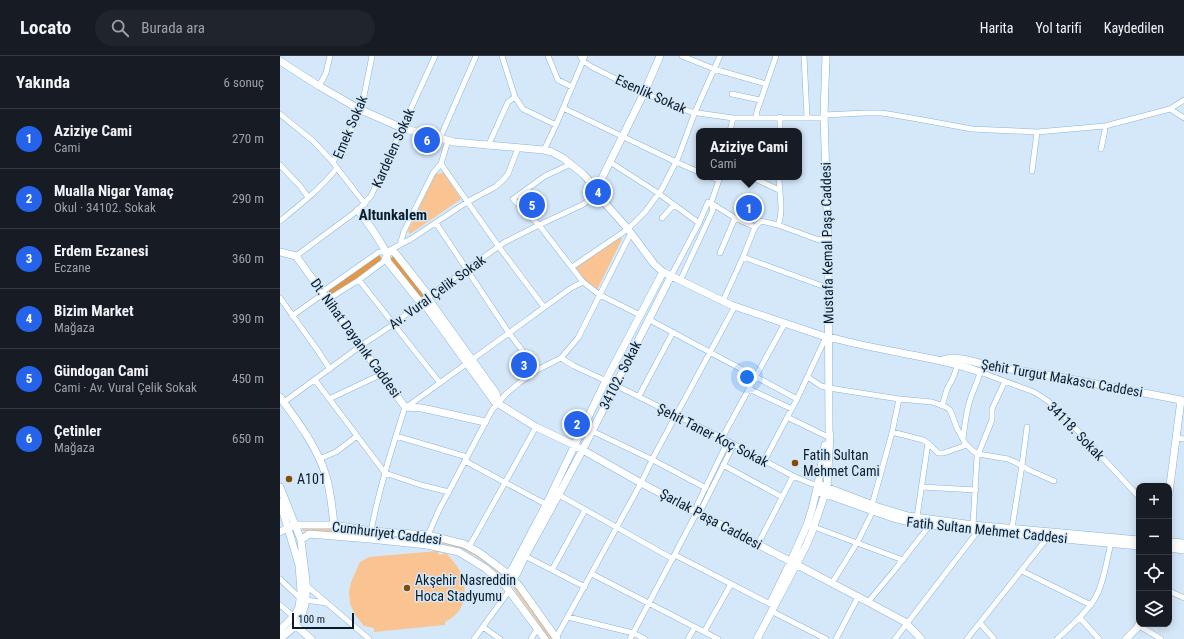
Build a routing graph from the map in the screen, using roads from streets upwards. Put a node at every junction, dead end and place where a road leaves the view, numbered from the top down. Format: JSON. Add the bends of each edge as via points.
{"nodes":[{"id":1,"x":330,"y":56,"type":"edge"},
{"id":2,"x":372,"y":56,"type":"edge"},
{"id":3,"x":435,"y":56,"type":"edge"},
{"id":4,"x":476,"y":56,"type":"edge"},
{"id":5,"x":502,"y":56,"type":"edge"},
{"id":6,"x":548,"y":56,"type":"edge"},
{"id":7,"x":580,"y":56,"type":"edge"},
{"id":8,"x":660,"y":56,"type":"edge"},
{"id":9,"x":682,"y":56,"type":"edge"},
{"id":10,"x":720,"y":56,"type":"edge"},
{"id":11,"x":776,"y":56,"type":"edge"},
{"id":12,"x":804,"y":56,"type":"edge"},
{"id":13,"x":826,"y":56,"type":"edge"},
{"id":14,"x":584,"y":59,"type":"edge"},
{"id":15,"x":280,"y":60,"type":"edge"},
{"id":16,"x":714,"y":68,"type":"junction"},
{"id":17,"x":766,"y":84,"type":"junction"},
{"id":18,"x":320,"y":86,"type":"junction"},
{"id":19,"x":572,"y":87,"type":"junction"},
{"id":20,"x":644,"y":93,"type":"junction"},
{"id":21,"x":732,"y":94,"type":"dead end"},
{"id":22,"x":515,"y":97,"type":"junction"},
{"id":23,"x":760,"y":100,"type":"junction"},
{"id":24,"x":1184,"y":100,"type":"edge"},
{"id":25,"x":563,"y":108,"type":"junction"},
{"id":26,"x":359,"y":109,"type":"junction"},
{"id":27,"x":1170,"y":109,"type":"junction"},
{"id":28,"x":695,"y":112,"type":"junction"},
{"id":29,"x":280,"y":114,"type":"edge"},
{"id":30,"x":824,"y":116,"type":"junction"},
{"id":31,"x":780,"y":117,"type":"junction"},
{"id":32,"x":807,"y":117,"type":"junction"},
{"id":33,"x":732,"y":118,"type":"junction"},
{"id":34,"x":756,"y":118,"type":"junction"},
{"id":35,"x":1184,"y":118,"type":"edge"},
{"id":36,"x":556,"y":126,"type":"junction"},
{"id":37,"x":1105,"y":126,"type":"junction"},
{"id":38,"x":402,"y":128,"type":"junction"},
{"id":39,"x":730,"y":128,"type":"edge"},
{"id":40,"x":780,"y":128,"type":"edge"},
{"id":41,"x":1037,"y":132,"type":"junction"},
{"id":42,"x":622,"y":136,"type":"junction"},
{"id":43,"x":444,"y":139,"type":"junction"},
{"id":44,"x":488,"y":146,"type":"junction"},
{"id":45,"x":518,"y":148,"type":"junction"},
{"id":46,"x":1101,"y":149,"type":"dead end"},
{"id":47,"x":544,"y":150,"type":"junction"},
{"id":48,"x":333,"y":162,"type":"junction"},
{"id":49,"x":610,"y":162,"type":"junction"},
{"id":50,"x":676,"y":162,"type":"junction"},
{"id":51,"x":441,"y":164,"type":"junction"},
{"id":52,"x":571,"y":164,"type":"junction"},
{"id":53,"x":280,"y":165,"type":"edge"},
{"id":54,"x":336,"y":168,"type":"junction"},
{"id":55,"x":696,"y":171,"type":"edge"},
{"id":56,"x":1032,"y":171,"type":"dead end"},
{"id":57,"x":719,"y":180,"type":"edge"},
{"id":58,"x":757,"y":180,"type":"edge"},
{"id":59,"x":779,"y":180,"type":"edge"},
{"id":60,"x":779,"y":190,"type":"junction"},
{"id":61,"x":595,"y":192,"type":"junction"},
{"id":62,"x":658,"y":193,"type":"junction"},
{"id":63,"x":308,"y":197,"type":"junction"},
{"id":64,"x":467,"y":202,"type":"junction"},
{"id":65,"x":711,"y":203,"type":"junction"},
{"id":66,"x":365,"y":204,"type":"junction"},
{"id":67,"x":674,"y":204,"type":"junction"},
{"id":68,"x":358,"y":210,"type":"junction"},
{"id":69,"x":662,"y":218,"type":"dead end"},
{"id":70,"x":735,"y":218,"type":"junction"},
{"id":71,"x":280,"y":220,"type":"edge"},
{"id":72,"x":436,"y":223,"type":"junction"},
{"id":73,"x":698,"y":223,"type":"junction"},
{"id":74,"x":539,"y":225,"type":"junction"},
{"id":75,"x":778,"y":225,"type":"junction"},
{"id":76,"x":754,"y":227,"type":"junction"},
{"id":77,"x":630,"y":231,"type":"junction"},
{"id":78,"x":828,"y":241,"type":"junction"},
{"id":79,"x":400,"y":245,"type":"junction"},
{"id":80,"x":499,"y":247,"type":"junction"},
{"id":81,"x":280,"y":252,"type":"edge"},
{"id":82,"x":386,"y":252,"type":"junction"},
{"id":83,"x":720,"y":253,"type":"dead end"},
{"id":84,"x":296,"y":256,"type":"junction"},
{"id":85,"x":743,"y":257,"type":"junction"},
{"id":86,"x":572,"y":267,"type":"junction"},
{"id":87,"x":466,"y":269,"type":"junction"},
{"id":88,"x":662,"y":272,"type":"junction"},
{"id":89,"x":671,"y":276,"type":"junction"},
{"id":90,"x":359,"y":280,"type":"junction"},
{"id":91,"x":680,"y":281,"type":"junction"},
{"id":92,"x":583,"y":282,"type":"junction"},
{"id":93,"x":828,"y":288,"type":"junction"},
{"id":94,"x":322,"y":293,"type":"junction"},
{"id":95,"x":600,"y":295,"type":"junction"},
{"id":96,"x":280,"y":298,"type":"edge"},
{"id":97,"x":424,"y":299,"type":"junction"},
{"id":98,"x":327,"y":300,"type":"junction"},
{"id":99,"x":723,"y":301,"type":"junction"},
{"id":100,"x":735,"y":306,"type":"junction"},
{"id":101,"x":544,"y":307,"type":"junction"},
{"id":102,"x":640,"y":315,"type":"junction"},
{"id":103,"x":292,"y":316,"type":"junction"},
{"id":104,"x":648,"y":319,"type":"junction"},
{"id":105,"x":785,"y":323,"type":"junction"},
{"id":106,"x":394,"y":324,"type":"junction"},
{"id":107,"x":673,"y":332,"type":"junction"},
{"id":108,"x":509,"y":333,"type":"junction"},
{"id":109,"x":828,"y":337,"type":"junction"},
{"id":110,"x":362,"y":345,"type":"junction"},
{"id":111,"x":711,"y":352,"type":"junction"},
{"id":112,"x":561,"y":358,"type":"junction"},
{"id":113,"x":943,"y":360,"type":"junction"},
{"id":114,"x":470,"y":361,"type":"junction"},
{"id":115,"x":958,"y":364,"type":"junction"},
{"id":116,"x":330,"y":369,"type":"junction"},
{"id":117,"x":537,"y":370,"type":"junction"},
{"id":118,"x":980,"y":372,"type":"junction"},
{"id":119,"x":382,"y":374,"type":"junction"},
{"id":120,"x":756,"y":377,"type":"junction"},
{"id":121,"x":808,"y":377,"type":"junction"},
{"id":122,"x":315,"y":380,"type":"junction"},
{"id":123,"x":606,"y":380,"type":"junction"},
{"id":124,"x":1005,"y":381,"type":"junction"},
{"id":125,"x":440,"y":383,"type":"junction"},
{"id":126,"x":615,"y":385,"type":"junction"},
{"id":127,"x":829,"y":388,"type":"junction"},
{"id":128,"x":749,"y":389,"type":"junction"},
{"id":129,"x":639,"y":396,"type":"junction"},
{"id":130,"x":797,"y":399,"type":"junction"},
{"id":131,"x":899,"y":399,"type":"junction"},
{"id":132,"x":282,"y":400,"type":"edge"},
{"id":133,"x":329,"y":400,"type":"junction"},
{"id":134,"x":498,"y":403,"type":"junction"},
{"id":135,"x":407,"y":406,"type":"junction"},
{"id":136,"x":942,"y":406,"type":"junction"},
{"id":137,"x":792,"y":410,"type":"junction"},
{"id":138,"x":677,"y":415,"type":"junction"},
{"id":139,"x":788,"y":417,"type":"junction"},
{"id":140,"x":485,"y":422,"type":"junction"},
{"id":141,"x":536,"y":427,"type":"junction"},
{"id":142,"x":1027,"y":427,"type":"dead end"},
{"id":143,"x":592,"y":431,"type":"junction"},
{"id":144,"x":892,"y":432,"type":"junction"},
{"id":145,"x":827,"y":434,"type":"junction"},
{"id":146,"x":357,"y":436,"type":"junction"},
{"id":147,"x":396,"y":436,"type":"junction"},
{"id":148,"x":722,"y":438,"type":"junction"},
{"id":149,"x":1180,"y":439,"type":"edge"},
{"id":150,"x":728,"y":441,"type":"junction"},
{"id":151,"x":964,"y":441,"type":"junction"},
{"id":152,"x":928,"y":443,"type":"junction"},
{"id":153,"x":734,"y":444,"type":"junction"},
{"id":154,"x":574,"y":446,"type":"junction"},
{"id":155,"x":582,"y":451,"type":"junction"},
{"id":156,"x":978,"y":454,"type":"junction"},
{"id":157,"x":319,"y":459,"type":"junction"},
{"id":158,"x":466,"y":459,"type":"junction"},
{"id":159,"x":653,"y":460,"type":"junction"},
{"id":160,"x":764,"y":461,"type":"junction"},
{"id":161,"x":723,"y":465,"type":"junction"},
{"id":162,"x":1022,"y":465,"type":"junction"},
{"id":163,"x":385,"y":473,"type":"junction"},
{"id":164,"x":793,"y":476,"type":"junction"},
{"id":165,"x":1054,"y":481,"type":"dead end"},
{"id":166,"x":505,"y":482,"type":"junction"},
{"id":167,"x":641,"y":483,"type":"junction"},
{"id":168,"x":1171,"y":483,"type":"edge"},
{"id":169,"x":815,"y":486,"type":"junction"},
{"id":170,"x":280,"y":487,"type":"edge"},
{"id":171,"x":922,"y":487,"type":"junction"},
{"id":172,"x":706,"y":488,"type":"junction"},
{"id":173,"x":976,"y":490,"type":"junction"},
{"id":174,"x":826,"y":491,"type":"junction"},
{"id":175,"x":449,"y":492,"type":"junction"},
{"id":176,"x":1136,"y":494,"type":"edge"},
{"id":177,"x":559,"y":496,"type":"junction"},
{"id":178,"x":782,"y":497,"type":"junction"},
{"id":179,"x":280,"y":502,"type":"edge"},
{"id":180,"x":549,"y":506,"type":"junction"},
{"id":181,"x":872,"y":508,"type":"junction"},
{"id":182,"x":585,"y":510,"type":"junction"},
{"id":183,"x":697,"y":512,"type":"junction"},
{"id":184,"x":917,"y":517,"type":"junction"},
{"id":185,"x":974,"y":524,"type":"junction"},
{"id":186,"x":295,"y":525,"type":"junction"},
{"id":187,"x":334,"y":525,"type":"junction"},
{"id":188,"x":930,"y":525,"type":"junction"},
{"id":189,"x":814,"y":527,"type":"junction"},
{"id":190,"x":287,"y":528,"type":"junction"},
{"id":191,"x":617,"y":528,"type":"junction"},
{"id":192,"x":1012,"y":528,"type":"junction"},
{"id":193,"x":978,"y":531,"type":"junction"},
{"id":194,"x":280,"y":532,"type":"edge"},
{"id":195,"x":1048,"y":534,"type":"junction"},
{"id":196,"x":370,"y":535,"type":"junction"},
{"id":197,"x":428,"y":535,"type":"junction"},
{"id":198,"x":280,"y":536,"type":"edge"},
{"id":199,"x":290,"y":536,"type":"junction"},
{"id":200,"x":303,"y":537,"type":"junction"},
{"id":201,"x":1136,"y":540,"type":"edge"},
{"id":202,"x":1172,"y":542,"type":"edge"},
{"id":203,"x":857,"y":543,"type":"junction"},
{"id":204,"x":1111,"y":543,"type":"junction"},
{"id":205,"x":1184,"y":543,"type":"edge"},
{"id":206,"x":758,"y":544,"type":"junction"},
{"id":207,"x":427,"y":545,"type":"junction"},
{"id":208,"x":1136,"y":546,"type":"edge"},
{"id":209,"x":470,"y":547,"type":"junction"},
{"id":210,"x":1172,"y":548,"type":"edge"},
{"id":211,"x":1184,"y":550,"type":"edge"},
{"id":212,"x":525,"y":556,"type":"junction"},
{"id":213,"x":674,"y":557,"type":"junction"},
{"id":214,"x":903,"y":560,"type":"junction"},
{"id":215,"x":794,"y":563,"type":"junction"},
{"id":216,"x":552,"y":570,"type":"junction"},
{"id":217,"x":1022,"y":571,"type":"junction"},
{"id":218,"x":592,"y":574,"type":"junction"},
{"id":219,"x":511,"y":577,"type":"junction"},
{"id":220,"x":280,"y":579,"type":"edge"},
{"id":221,"x":832,"y":583,"type":"junction"},
{"id":222,"x":731,"y":584,"type":"junction"},
{"id":223,"x":307,"y":586,"type":"junction"},
{"id":224,"x":585,"y":587,"type":"junction"},
{"id":225,"x":508,"y":588,"type":"junction"},
{"id":226,"x":1172,"y":592,"type":"edge"},
{"id":227,"x":858,"y":597,"type":"junction"},
{"id":228,"x":1184,"y":598,"type":"edge"},
{"id":229,"x":303,"y":600,"type":"junction"},
{"id":230,"x":868,"y":602,"type":"junction"},
{"id":231,"x":326,"y":604,"type":"junction"},
{"id":232,"x":649,"y":604,"type":"junction"},
{"id":233,"x":1091,"y":604,"type":"junction"},
{"id":234,"x":280,"y":605,"type":"edge"},
{"id":235,"x":770,"y":608,"type":"junction"},
{"id":236,"x":294,"y":616,"type":"junction"},
{"id":237,"x":568,"y":617,"type":"junction"},
{"id":238,"x":1080,"y":618,"type":"junction"},
{"id":239,"x":980,"y":623,"type":"junction"},
{"id":240,"x":907,"y":624,"type":"junction"},
{"id":241,"x":295,"y":625,"type":"junction"},
{"id":242,"x":483,"y":627,"type":"junction"},
{"id":243,"x":695,"y":627,"type":"junction"},
{"id":244,"x":1137,"y":627,"type":"edge"},
{"id":245,"x":1143,"y":627,"type":"edge"},
{"id":246,"x":537,"y":629,"type":"junction"},
{"id":247,"x":280,"y":630,"type":"edge"},
{"id":248,"x":704,"y":632,"type":"junction"},
{"id":249,"x":633,"y":633,"type":"junction"},
{"id":250,"x":280,"y":638,"type":"edge"},
{"id":251,"x":311,"y":639,"type":"edge"},
{"id":252,"x":369,"y":639,"type":"edge"},
{"id":253,"x":474,"y":639,"type":"edge"},
{"id":254,"x":500,"y":639,"type":"edge"},
{"id":255,"x":531,"y":639,"type":"edge"},
{"id":256,"x":545,"y":639,"type":"edge"},
{"id":257,"x":556,"y":639,"type":"edge"},
{"id":258,"x":630,"y":639,"type":"edge"},
{"id":259,"x":645,"y":639,"type":"edge"},
{"id":260,"x":688,"y":639,"type":"edge"},
{"id":261,"x":718,"y":639,"type":"edge"},
{"id":262,"x":751,"y":639,"type":"edge"},
{"id":263,"x":756,"y":639,"type":"edge"},
{"id":264,"x":826,"y":639,"type":"edge"},
{"id":265,"x":836,"y":639,"type":"edge"},
{"id":266,"x":895,"y":639,"type":"edge"},
{"id":267,"x":921,"y":639,"type":"edge"},
{"id":268,"x":968,"y":639,"type":"edge"},
{"id":269,"x":994,"y":639,"type":"edge"},
{"id":270,"x":1057,"y":639,"type":"edge"},
{"id":271,"x":1099,"y":639,"type":"edge"},
{"id":272,"x":1126,"y":639,"type":"edge"},
{"id":273,"x":1161,"y":639,"type":"edge"}],
"edges":[{"from":1,"to":18,"type":"street"},
{"from":2,"to":26,"type":"street","name":"Emek Sokak"},
{"from":3,"to":38,"type":"street","name":"Kardelen Sokak"},
{"from":4,"to":43,"type":"street"},
{"from":5,"to":22,"type":"street"},
{"from":6,"to":19,"type":"street","via":[[558,80]]},
{"from":7,"to":14,"type":"street","name":"Esenlik Sokak"},
{"from":8,"to":20,"type":"street"},
{"from":9,"to":16,"type":"street"},
{"from":10,"to":16,"type":"street"},
{"from":11,"to":17,"type":"street"},
{"from":12,"to":32,"type":"street"},
{"from":13,"to":30,"type":"street","name":"Mustafa Kemal Paşa Caddesi"},
{"from":14,"to":19,"type":"street"},
{"from":14,"to":20,"type":"street","name":"Esenlik Sokak","via":[[592,67]]},
{"from":15,"to":18,"type":"street","name":"Şehit Turgut Makascı Caddesi"},
{"from":16,"to":17,"type":"street"},
{"from":16,"to":28,"type":"street"},
{"from":17,"to":23,"type":"street"},
{"from":18,"to":26,"type":"street","name":"Şehit Turgut Makascı Caddesi"},
{"from":19,"to":25,"type":"street"},
{"from":20,"to":28,"type":"street","name":"Esenlik Sokak"},
{"from":20,"to":42,"type":"street"},
{"from":21,"to":23,"type":"street"},
{"from":22,"to":36,"type":"street","via":[[523,109]]},
{"from":22,"to":44,"type":"street","via":[[508,102]]},
{"from":23,"to":34,"type":"street"},
{"from":24,"to":27,"type":"street","name":"Esenlik Sokak"},
{"from":25,"to":36,"type":"street"},
{"from":25,"to":42,"type":"street"},
{"from":26,"to":38,"type":"street","name":"Şehit Turgut Makascı Caddesi"},
{"from":26,"to":48,"type":"street","name":"Emek Sokak","via":[[350,133]]},
{"from":27,"to":35,"type":"street"},
{"from":27,"to":37,"type":"street","name":"Esenlik Sokak"},
{"from":28,"to":33,"type":"street","name":"Esenlik Sokak"},
{"from":28,"to":50,"type":"street"},
{"from":29,"to":48,"type":"street"},
{"from":30,"to":32,"type":"street","name":"Esenlik Sokak"},
{"from":30,"to":41,"type":"street","name":"Esenlik Sokak","via":[[882,113],[972,129]]},
{"from":30,"to":78,"type":"street","name":"Mustafa Kemal Paşa Caddesi"},
{"from":31,"to":32,"type":"street","name":"Esenlik Sokak"},
{"from":31,"to":34,"type":"street","name":"Esenlik Sokak"},
{"from":31,"to":40,"type":"street"},
{"from":33,"to":34,"type":"street","name":"Esenlik Sokak"},
{"from":33,"to":39,"type":"street"},
{"from":36,"to":47,"type":"street"},
{"from":37,"to":41,"type":"street","name":"Esenlik Sokak"},
{"from":37,"to":46,"type":"street"},
{"from":38,"to":43,"type":"street","name":"Şehit Turgut Makascı Caddesi"},
{"from":38,"to":66,"type":"street","name":"Kardelen Sokak"},
{"from":41,"to":56,"type":"street"},
{"from":42,"to":49,"type":"street"},
{"from":42,"to":50,"type":"street"},
{"from":43,"to":44,"type":"street","name":"Şehit Turgut Makascı Caddesi"},
{"from":43,"to":51,"type":"street"},
{"from":44,"to":45,"type":"street","name":"Şehit Turgut Makascı Caddesi"},
{"from":45,"to":47,"type":"street","name":"Şehit Turgut Makascı Caddesi"},
{"from":45,"to":64,"type":"street","via":[[508,174],[502,181]]},
{"from":47,"to":52,"type":"street","name":"Şehit Turgut Makascı Caddesi","via":[[557,154]]},
{"from":48,"to":54,"type":"street","name":"Emek Sokak"},
{"from":49,"to":61,"type":"street"},
{"from":49,"to":62,"type":"street"},
{"from":50,"to":55,"type":"street"},
{"from":50,"to":62,"type":"street"},
{"from":51,"to":64,"type":"street"},
{"from":51,"to":79,"type":"street","via":[[404,231]]},
{"from":52,"to":61,"type":"street","name":"Şehit Turgut Makascı Caddesi","via":[[589,180]]},
{"from":52,"to":74,"type":"street","via":[[545,176],[513,199]]},
{"from":53,"to":63,"type":"street"},
{"from":54,"to":63,"type":"street","name":"Emek Sokak"},
{"from":54,"to":66,"type":"street"},
{"from":57,"to":65,"type":"street"},
{"from":58,"to":60,"type":"street"},
{"from":59,"to":60,"type":"street"},
{"from":60,"to":75,"type":"street","via":[[781,212]]},
{"from":61,"to":74,"type":"street","name":"Av. Vural Çelik Sokak","via":[[591,199],[582,205]]},
{"from":61,"to":77,"type":"street","name":"Şehit Turgut Makascı Caddesi"},
{"from":62,"to":67,"type":"street"},
{"from":62,"to":77,"type":"street"},
{"from":63,"to":71,"type":"street","name":"Emek Sokak"},
{"from":64,"to":72,"type":"street"},
{"from":64,"to":80,"type":"street"},
{"from":65,"to":70,"type":"street"},
{"from":65,"to":73,"type":"street","via":[[708,202]]},
{"from":65,"to":91,"type":"street","via":[[713,210]]},
{"from":66,"to":68,"type":"street","name":"Kardelen Sokak"},
{"from":67,"to":69,"type":"street"},
{"from":67,"to":73,"type":"street"},
{"from":68,"to":82,"type":"street"},
{"from":68,"to":84,"type":"street","name":"Kardelen Sokak"},
{"from":70,"to":76,"type":"street"},
{"from":70,"to":83,"type":"street"},
{"from":72,"to":79,"type":"street"},
{"from":72,"to":87,"type":"street"},
{"from":73,"to":89,"type":"street"},
{"from":74,"to":80,"type":"street","name":"Av. Vural Çelik Sokak"},
{"from":74,"to":86,"type":"street"},
{"from":75,"to":76,"type":"street","via":[[761,220]]},
{"from":75,"to":78,"type":"street"},
{"from":76,"to":85,"type":"street"},
{"from":77,"to":86,"type":"street"},
{"from":77,"to":88,"type":"street","name":"Şehit Turgut Makascı Caddesi"},
{"from":77,"to":95,"type":"street"},
{"from":78,"to":93,"type":"street","name":"Mustafa Kemal Paşa Caddesi"},
{"from":79,"to":82,"type":"street"},
{"from":80,"to":87,"type":"street","name":"Av. Vural Çelik Sokak"},
{"from":80,"to":101,"type":"street"},
{"from":81,"to":84,"type":"street"},
{"from":82,"to":90,"type":"street","via":[[383,262]]},
{"from":82,"to":94,"type":"street","via":[[379,252]]},
{"from":82,"to":97,"type":"street","via":[[388,262]]},
{"from":82,"to":97,"type":"street","via":[[396,254]]},
{"from":84,"to":94,"type":"street","name":"Dt. Nihat Dayanık Caddesi"},
{"from":85,"to":93,"type":"street"},
{"from":85,"to":99,"type":"street"},
{"from":86,"to":92,"type":"street"},
{"from":87,"to":97,"type":"street","name":"Av. Vural Çelik Sokak"},
{"from":87,"to":108,"type":"street"},
{"from":88,"to":89,"type":"street","name":"Şehit Turgut Makascı Caddesi"},
{"from":88,"to":102,"type":"street","name":"34102. Sokak"},
{"from":89,"to":91,"type":"street","name":"Şehit Turgut Makascı Caddesi"},
{"from":89,"to":104,"type":"street","name":"34102. Sokak"},
{"from":90,"to":98,"type":"street"},
{"from":90,"to":106,"type":"street"},
{"from":91,"to":99,"type":"street","name":"Şehit Turgut Makascı Caddesi"},
{"from":92,"to":95,"type":"street"},
{"from":92,"to":101,"type":"street"},
{"from":93,"to":109,"type":"street","name":"Mustafa Kemal Paşa Caddesi"},
{"from":94,"to":98,"type":"street","name":"Dt. Nihat Dayanık Caddesi"},
{"from":94,"to":103,"type":"street"},
{"from":95,"to":102,"type":"street"},
{"from":95,"to":112,"type":"street","via":[[578,338]]},
{"from":96,"to":103,"type":"street"},
{"from":97,"to":106,"type":"street","name":"Av. Vural Çelik Sokak"},
{"from":97,"to":114,"type":"street"},
{"from":98,"to":110,"type":"street","name":"Dt. Nihat Dayanık Caddesi"},
{"from":99,"to":100,"type":"street","name":"Şehit Turgut Makascı Caddesi"},
{"from":100,"to":105,"type":"street","name":"Şehit Turgut Makascı Caddesi"},
{"from":100,"to":111,"type":"street"},
{"from":101,"to":108,"type":"street"},
{"from":102,"to":123,"type":"street","name":"34102. Sokak"},
{"from":103,"to":116,"type":"street"},
{"from":104,"to":107,"type":"street"},
{"from":104,"to":126,"type":"street","name":"34102. Sokak"},
{"from":105,"to":109,"type":"street","name":"Şehit Turgut Makascı Caddesi"},
{"from":105,"to":120,"type":"street"},
{"from":106,"to":110,"type":"street","name":"Av. Vural Çelik Sokak"},
{"from":106,"to":125,"type":"street"},
{"from":107,"to":111,"type":"street"},
{"from":107,"to":129,"type":"street"},
{"from":108,"to":114,"type":"street"},
{"from":108,"to":117,"type":"street"},
{"from":109,"to":113,"type":"street","name":"Şehit Turgut Makascı Caddesi"},
{"from":109,"to":121,"type":"street"},
{"from":109,"to":127,"type":"street","name":"Mustafa Kemal Paşa Caddesi"},
{"from":110,"to":116,"type":"street","name":"Av. Vural Çelik Sokak"},
{"from":110,"to":119,"type":"street","name":"Dt. Nihat Dayanık Caddesi"},
{"from":111,"to":120,"type":"street"},
{"from":111,"to":138,"type":"street"},
{"from":112,"to":117,"type":"street"},
{"from":112,"to":123,"type":"street","name":"Şehit Taner Koç Sokak"},
{"from":113,"to":115,"type":"street","name":"Şehit Turgut Makascı Caddesi"},
{"from":113,"to":149,"type":"street","name":"Şehit Turgut Makascı Caddesi","via":[[963,359],[1182,400]]},
{"from":114,"to":125,"type":"street"},
{"from":114,"to":134,"type":"street","via":[[496,393]]},
{"from":115,"to":118,"type":"street","name":"Şehit Turgut Makascı Caddesi"},
{"from":115,"to":136,"type":"street"},
{"from":116,"to":122,"type":"street","name":"Av. Vural Çelik Sokak"},
{"from":117,"to":134,"type":"street"},
{"from":118,"to":124,"type":"street","name":"34118. Sokak"},
{"from":118,"to":151,"type":"street","via":[[970,398]]},
{"from":119,"to":133,"type":"street"},
{"from":119,"to":135,"type":"street","name":"Dt. Nihat Dayanık Caddesi"},
{"from":120,"to":128,"type":"street"},
{"from":120,"to":130,"type":"street"},
{"from":121,"to":127,"type":"street"},
{"from":121,"to":130,"type":"street"},
{"from":122,"to":132,"type":"street","name":"Av. Vural Çelik Sokak"},
{"from":122,"to":133,"type":"street"},
{"from":123,"to":126,"type":"street","name":"Şehit Taner Koç Sokak"},
{"from":123,"to":154,"type":"street","name":"34102. Sokak"},
{"from":124,"to":156,"type":"street","via":[[992,409],[992,420]]},
{"from":124,"to":176,"type":"street","name":"34118. Sokak","via":[[1034,392],[1048,401]]},
{"from":125,"to":135,"type":"street"},
{"from":126,"to":129,"type":"street","name":"Şehit Taner Koç Sokak"},
{"from":126,"to":143,"type":"street","name":"34102. Sokak"},
{"from":127,"to":131,"type":"street"},
{"from":127,"to":145,"type":"street","name":"Mustafa Kemal Paşa Caddesi"},
{"from":128,"to":137,"type":"street"},
{"from":128,"to":148,"type":"street"},
{"from":129,"to":138,"type":"street","name":"Şehit Taner Koç Sokak"},
{"from":130,"to":137,"type":"street"},
{"from":131,"to":136,"type":"street","via":[[932,402]]},
{"from":131,"to":144,"type":"street"},
{"from":132,"to":157,"type":"street"},
{"from":133,"to":146,"type":"street"},
{"from":134,"to":140,"type":"street"},
{"from":134,"to":141,"type":"street","name":"Şarlak Paşa Caddesi"},
{"from":135,"to":140,"type":"street","name":"Dt. Nihat Dayanık Caddesi"},
{"from":135,"to":147,"type":"street"},
{"from":136,"to":151,"type":"street","via":[[950,410]]},
{"from":137,"to":139,"type":"street"},
{"from":138,"to":148,"type":"street","name":"Şehit Taner Koç Sokak"},
{"from":138,"to":159,"type":"street"},
{"from":139,"to":145,"type":"street"},
{"from":139,"to":160,"type":"street"},
{"from":140,"to":158,"type":"street"},
{"from":141,"to":154,"type":"street","name":"Şarlak Paşa Caddesi"},
{"from":141,"to":166,"type":"street"},
{"from":142,"to":162,"type":"street"},
{"from":143,"to":155,"type":"street","name":"34102. Sokak"},
{"from":143,"to":159,"type":"street"},
{"from":144,"to":152,"type":"street"},
{"from":144,"to":181,"type":"street"},
{"from":145,"to":169,"type":"street","name":"Mustafa Kemal Paşa Caddesi"},
{"from":145,"to":174,"type":"street","name":"Mustafa Kemal Paşa Caddesi","via":[[830,435]]},
{"from":146,"to":157,"type":"street","via":[[336,452]]},
{"from":146,"to":163,"type":"street"},
{"from":147,"to":158,"type":"street"},
{"from":147,"to":163,"type":"street"},
{"from":148,"to":150,"type":"street","name":"Şehit Taner Koç Sokak"},
{"from":149,"to":168,"type":"street"},
{"from":150,"to":153,"type":"street","name":"Şehit Taner Koç Sokak"},
{"from":150,"to":172,"type":"street"},
{"from":151,"to":152,"type":"street","via":[[964,446],[944,453],[938,453]]},
{"from":151,"to":156,"type":"street"},
{"from":152,"to":171,"type":"street"},
{"from":153,"to":160,"type":"street","name":"Şehit Taner Koç Sokak"},
{"from":153,"to":161,"type":"street"},
{"from":154,"to":155,"type":"street","name":"Şarlak Paşa Caddesi"},
{"from":154,"to":180,"type":"street","name":"34102. Sokak"},
{"from":155,"to":167,"type":"street","name":"Şarlak Paşa Caddesi"},
{"from":155,"to":177,"type":"street","name":"34102. Sokak"},
{"from":156,"to":162,"type":"street","via":[[1008,459]]},
{"from":156,"to":173,"type":"street"},
{"from":157,"to":187,"type":"street","via":[[326,475]]},
{"from":158,"to":166,"type":"street"},
{"from":158,"to":175,"type":"street"},
{"from":159,"to":167,"type":"street"},
{"from":159,"to":172,"type":"street"},
{"from":160,"to":164,"type":"street","name":"Şehit Taner Koç Sokak"},
{"from":161,"to":178,"type":"street"},
{"from":161,"to":183,"type":"street","via":[[702,508]]},
{"from":162,"to":165,"type":"street"},
{"from":162,"to":192,"type":"street"},
{"from":163,"to":175,"type":"street"},
{"from":163,"to":196,"type":"street"},
{"from":164,"to":169,"type":"street","name":"Şehit Taner Koç Sokak"},
{"from":164,"to":178,"type":"street"},
{"from":166,"to":180,"type":"street"},
{"from":166,"to":209,"type":"street"},
{"from":167,"to":183,"type":"street","name":"Şarlak Paşa Caddesi"},
{"from":167,"to":191,"type":"street"},
{"from":169,"to":174,"type":"street","name":"Fatih Sultan Mehmet Caddesi"},
{"from":169,"to":215,"type":"street","name":"Mustafa Kemal Paşa Caddesi","via":[[812,509]]},
{"from":170,"to":186,"type":"street"},
{"from":171,"to":173,"type":"street"},
{"from":171,"to":184,"type":"street"},
{"from":172,"to":183,"type":"street","via":[[697,505]]},
{"from":173,"to":185,"type":"street"},
{"from":174,"to":181,"type":"street","name":"Fatih Sultan Mehmet Caddesi"},
{"from":174,"to":189,"type":"street","name":"Mustafa Kemal Paşa Caddesi"},
{"from":175,"to":197,"type":"street"},
{"from":177,"to":180,"type":"street","name":"34102. Sokak"},
{"from":177,"to":182,"type":"street"},
{"from":178,"to":206,"type":"street"},
{"from":179,"to":190,"type":"street"},
{"from":180,"to":212,"type":"street","name":"34102. Sokak"},
{"from":180,"to":219,"type":"street","name":"34102. Sokak"},
{"from":181,"to":184,"type":"street","name":"Fatih Sultan Mehmet Caddesi"},
{"from":181,"to":188,"type":"street","name":"Fatih Sultan Mehmet Caddesi","via":[[892,518]]},
{"from":181,"to":203,"type":"street"},
{"from":182,"to":191,"type":"street"},
{"from":182,"to":216,"type":"street"},
{"from":183,"to":206,"type":"street","name":"Şarlak Paşa Caddesi"},
{"from":183,"to":213,"type":"street"},
{"from":184,"to":185,"type":"street","name":"Fatih Sultan Mehmet Caddesi"},
{"from":185,"to":192,"type":"street","name":"Fatih Sultan Mehmet Caddesi"},
{"from":186,"to":187,"type":"street","name":"Cumhuriyet Caddesi"},
{"from":186,"to":190,"type":"street"},
{"from":186,"to":200,"type":"street"},
{"from":187,"to":196,"type":"street","name":"Cumhuriyet Caddesi"},
{"from":188,"to":193,"type":"street","name":"Fatih Sultan Mehmet Caddesi"},
{"from":188,"to":214,"type":"street"},
{"from":189,"to":203,"type":"street"},
{"from":189,"to":215,"type":"street","name":"Mustafa Kemal Paşa Caddesi","via":[[806,546]]},
{"from":190,"to":194,"type":"street"},
{"from":190,"to":199,"type":"street"},
{"from":191,"to":213,"type":"street"},
{"from":191,"to":218,"type":"street"},
{"from":192,"to":195,"type":"street","name":"Fatih Sultan Mehmet Caddesi"},
{"from":193,"to":195,"type":"street","name":"Fatih Sultan Mehmet Caddesi"},
{"from":193,"to":240,"type":"street"},
{"from":195,"to":201,"type":"street","name":"Fatih Sultan Mehmet Caddesi"},
{"from":195,"to":204,"type":"street","name":"Fatih Sultan Mehmet Caddesi"},
{"from":195,"to":217,"type":"street"},
{"from":196,"to":197,"type":"street","name":"Cumhuriyet Caddesi"},
{"from":196,"to":200,"type":"street","name":"Cumhuriyet Caddesi"},
{"from":196,"to":207,"type":"street","name":"Cumhuriyet Caddesi"},
{"from":197,"to":207,"type":"street"},
{"from":197,"to":209,"type":"street","name":"Cumhuriyet Caddesi"},
{"from":198,"to":199,"type":"street","name":"Cumhuriyet Caddesi"},
{"from":199,"to":200,"type":"street","name":"Cumhuriyet Caddesi"},
{"from":199,"to":229,"type":"street","via":[[299,565]]},
{"from":200,"to":223,"type":"street"},
{"from":202,"to":205,"type":"street"},
{"from":203,"to":214,"type":"street"},
{"from":203,"to":221,"type":"street"},
{"from":204,"to":208,"type":"street","name":"Fatih Sultan Mehmet Caddesi"},
{"from":204,"to":233,"type":"street","via":[[1098,594]]},
{"from":206,"to":215,"type":"street","name":"Şarlak Paşa Caddesi"},
{"from":207,"to":225,"type":"street","name":"Cumhuriyet Caddesi","via":[[455,550],[465,555],[500,579]]},
{"from":209,"to":219,"type":"street","name":"Cumhuriyet Caddesi"},
{"from":210,"to":211,"type":"street"},
{"from":212,"to":216,"type":"street"},
{"from":212,"to":219,"type":"street","name":"34102. Sokak","via":[[517,573]]},
{"from":213,"to":222,"type":"street"},
{"from":213,"to":232,"type":"street"},
{"from":214,"to":230,"type":"street"},
{"from":215,"to":221,"type":"street","name":"Şarlak Paşa Caddesi"},
{"from":215,"to":235,"type":"street","name":"Mustafa Kemal Paşa Caddesi"},
{"from":216,"to":224,"type":"street"},
{"from":217,"to":233,"type":"street"},
{"from":217,"to":239,"type":"street"},
{"from":218,"to":224,"type":"street"},
{"from":218,"to":232,"type":"street"},
{"from":219,"to":225,"type":"street"},
{"from":219,"to":257,"type":"street","name":"Cumhuriyet Caddesi"},
{"from":220,"to":229,"type":"street"},
{"from":221,"to":227,"type":"street","name":"Şarlak Paşa Caddesi"},
{"from":222,"to":235,"type":"street"},
{"from":222,"to":248,"type":"street"},
{"from":223,"to":229,"type":"street"},
{"from":223,"to":231,"type":"street"},
{"from":224,"to":237,"type":"street"},
{"from":225,"to":242,"type":"street"},
{"from":225,"to":246,"type":"street","name":"Cumhuriyet Caddesi"},
{"from":226,"to":228,"type":"street"},
{"from":227,"to":230,"type":"street","name":"Şarlak Paşa Caddesi"},
{"from":227,"to":265,"type":"street"},
{"from":229,"to":231,"type":"street"},
{"from":229,"to":236,"type":"street"},
{"from":229,"to":241,"type":"street","via":[[301,616]]},
{"from":230,"to":240,"type":"street","name":"Şarlak Paşa Caddesi"},
{"from":231,"to":252,"type":"street"},
{"from":232,"to":243,"type":"street"},
{"from":232,"to":249,"type":"street"},
{"from":233,"to":238,"type":"street"},
{"from":234,"to":236,"type":"street"},
{"from":235,"to":262,"type":"street","name":"Mustafa Kemal Paşa Caddesi"},
{"from":235,"to":263,"type":"street","name":"Mustafa Kemal Paşa Caddesi"},
{"from":235,"to":264,"type":"street"},
{"from":236,"to":247,"type":"street"},
{"from":237,"to":249,"type":"street"},
{"from":237,"to":257,"type":"street"},
{"from":238,"to":270,"type":"street"},
{"from":238,"to":271,"type":"street"},
{"from":239,"to":268,"type":"street"},
{"from":239,"to":269,"type":"street"},
{"from":240,"to":266,"type":"street"},
{"from":240,"to":267,"type":"street","name":"Şarlak Paşa Caddesi"},
{"from":241,"to":250,"type":"street"},
{"from":241,"to":251,"type":"street"},
{"from":242,"to":253,"type":"street"},
{"from":242,"to":254,"type":"street"},
{"from":243,"to":248,"type":"street"},
{"from":243,"to":260,"type":"street"},
{"from":244,"to":272,"type":"street"},
{"from":245,"to":273,"type":"street"},
{"from":246,"to":255,"type":"street"},
{"from":246,"to":256,"type":"street","name":"Cumhuriyet Caddesi"},
{"from":248,"to":261,"type":"street"},
{"from":249,"to":258,"type":"street"},
{"from":249,"to":259,"type":"street"}]}
